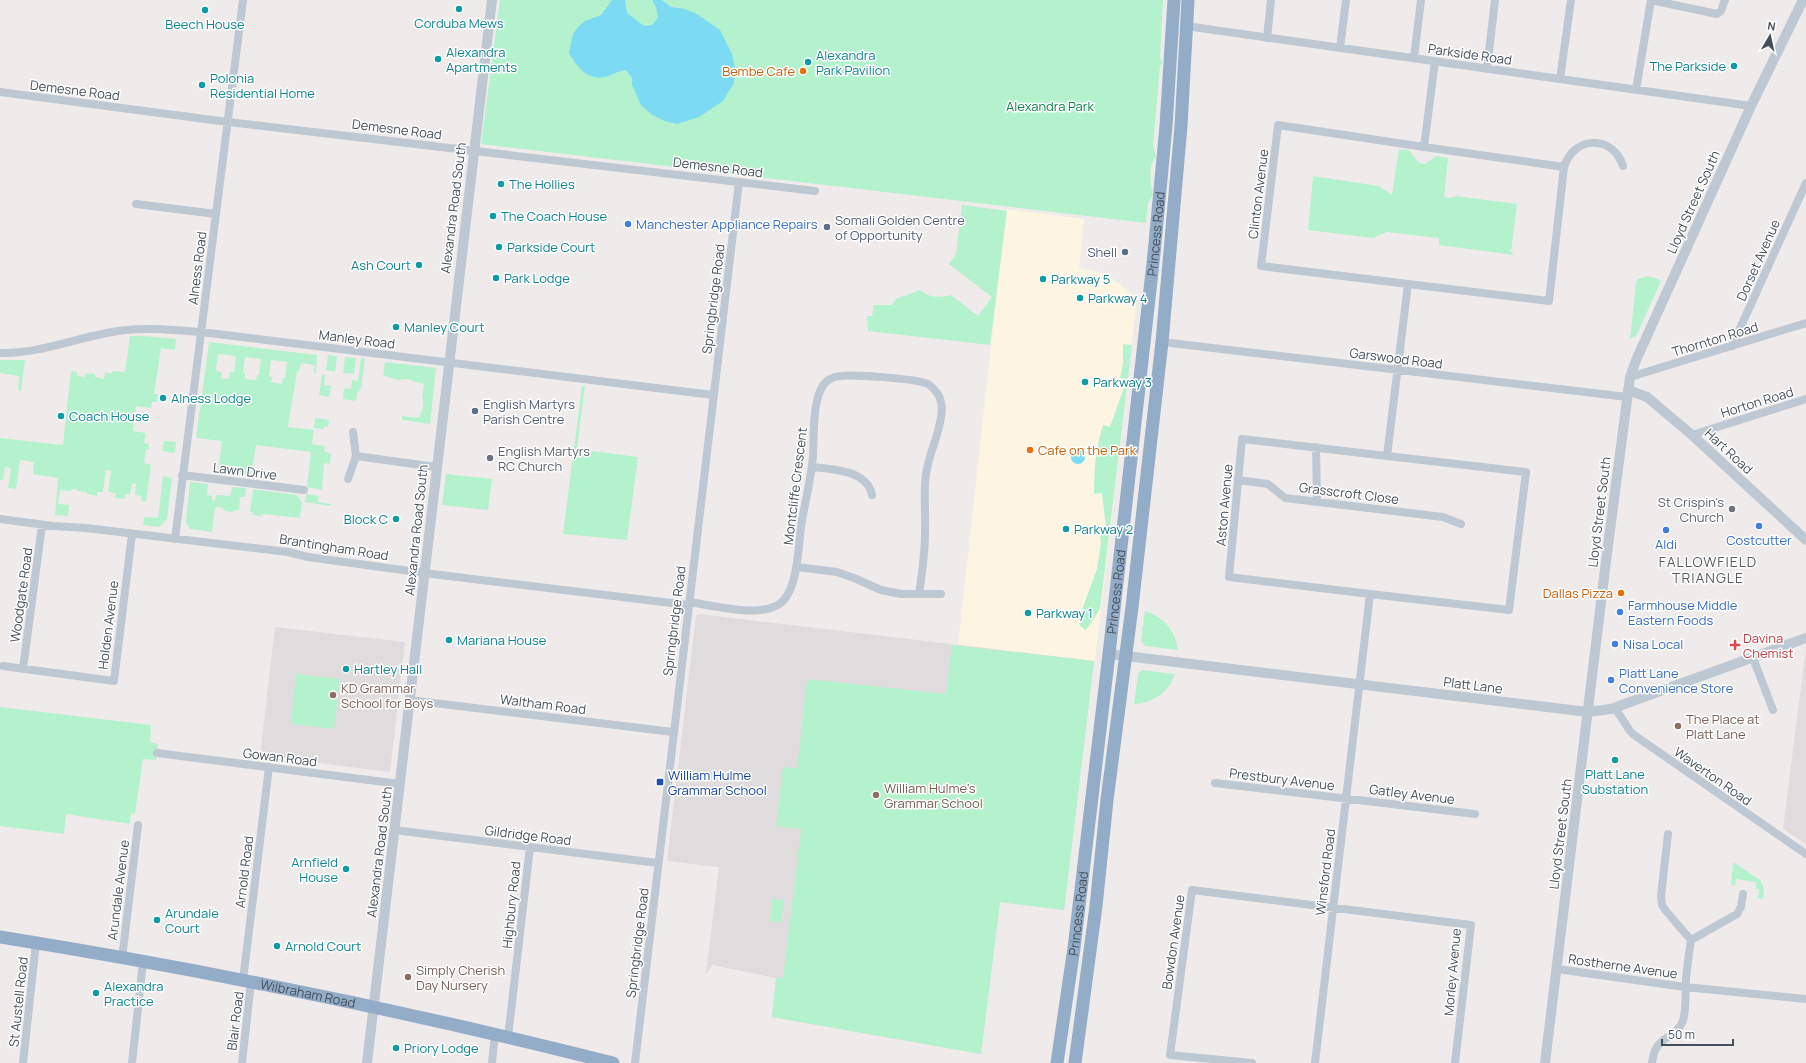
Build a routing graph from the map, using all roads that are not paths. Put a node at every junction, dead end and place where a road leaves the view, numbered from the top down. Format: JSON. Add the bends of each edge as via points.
{"nodes":[{"id":1,"x":243,"y":0,"type":"edge"},
{"id":2,"x":492,"y":0,"type":"edge"},
{"id":3,"x":1174,"y":0,"type":"edge"},
{"id":4,"x":1188,"y":0,"type":"edge"},
{"id":5,"x":1272,"y":0,"type":"edge"},
{"id":6,"x":1346,"y":0,"type":"edge"},
{"id":7,"x":1421,"y":0,"type":"edge"},
{"id":8,"x":1495,"y":0,"type":"edge"},
{"id":9,"x":1571,"y":0,"type":"edge"},
{"id":10,"x":1651,"y":0,"type":"edge"},
{"id":11,"x":1725,"y":0,"type":"edge"},
{"id":12,"x":1803,"y":0,"type":"edge"},
{"id":13,"x":1186,"y":26,"type":"junction"},
{"id":14,"x":1267,"y":38,"type":"junction"},
{"id":15,"x":1340,"y":48,"type":"junction"},
{"id":16,"x":1414,"y":58,"type":"junction"},
{"id":17,"x":1435,"y":61,"type":"junction"},
{"id":18,"x":1487,"y":69,"type":"junction"},
{"id":19,"x":1560,"y":79,"type":"junction"},
{"id":20,"x":1636,"y":90,"type":"junction"},
{"id":21,"x":0,"y":92,"type":"edge"},
{"id":22,"x":1751,"y":106,"type":"junction"},
{"id":23,"x":228,"y":122,"type":"junction"},
{"id":24,"x":1424,"y":147,"type":"junction"},
{"id":25,"x":473,"y":151,"type":"junction"},
{"id":26,"x":1623,"y":166,"type":"dead end"},
{"id":27,"x":1564,"y":167,"type":"junction"},
{"id":28,"x":739,"y":182,"type":"junction"},
{"id":29,"x":1806,"y":183,"type":"edge"},
{"id":30,"x":814,"y":191,"type":"dead end"},
{"id":31,"x":136,"y":204,"type":"dead end"},
{"id":32,"x":216,"y":214,"type":"junction"},
{"id":33,"x":1408,"y":284,"type":"junction"},
{"id":34,"x":1806,"y":323,"type":"edge"},
{"id":35,"x":201,"y":332,"type":"junction"},
{"id":36,"x":1162,"y":342,"type":"junction"},
{"id":37,"x":1732,"y":346,"type":"junction"},
{"id":38,"x":0,"y":353,"type":"edge"},
{"id":39,"x":448,"y":362,"type":"junction"},
{"id":40,"x":1397,"y":370,"type":"junction"},
{"id":41,"x":1630,"y":377,"type":"junction"},
{"id":42,"x":1628,"y":394,"type":"junction"},
{"id":43,"x":713,"y":395,"type":"junction"},
{"id":44,"x":1806,"y":399,"type":"edge"},
{"id":45,"x":353,"y":432,"type":"dead end"},
{"id":46,"x":1692,"y":435,"type":"junction"},
{"id":47,"x":1316,"y":448,"type":"junction"},
{"id":48,"x":356,"y":456,"type":"junction"},
{"id":49,"x":1387,"y":456,"type":"junction"},
{"id":50,"x":436,"y":467,"type":"junction"},
{"id":51,"x":812,"y":467,"type":"junction"},
{"id":52,"x":182,"y":475,"type":"junction"},
{"id":53,"x":348,"y":479,"type":"dead end"},
{"id":54,"x":1238,"y":480,"type":"junction"},
{"id":55,"x":304,"y":490,"type":"dead end"},
{"id":56,"x":872,"y":495,"type":"dead end"},
{"id":57,"x":1318,"y":502,"type":"junction"},
{"id":58,"x":0,"y":519,"type":"edge"},
{"id":59,"x":1461,"y":524,"type":"dead end"},
{"id":60,"x":42,"y":525,"type":"junction"},
{"id":61,"x":132,"y":534,"type":"junction"},
{"id":62,"x":175,"y":539,"type":"junction"},
{"id":63,"x":1806,"y":540,"type":"edge"},
{"id":64,"x":796,"y":567,"type":"junction"},
{"id":65,"x":424,"y":573,"type":"junction"},
{"id":66,"x":919,"y":594,"type":"junction"},
{"id":67,"x":940,"y":594,"type":"dead end"},
{"id":68,"x":1370,"y":594,"type":"junction"},
{"id":69,"x":689,"y":603,"type":"junction"},
{"id":70,"x":1806,"y":638,"type":"edge"},
{"id":71,"x":1109,"y":654,"type":"junction"},
{"id":72,"x":1125,"y":656,"type":"junction"},
{"id":73,"x":1753,"y":658,"type":"junction"},
{"id":74,"x":3,"y":666,"type":"dead end"},
{"id":75,"x":23,"y":669,"type":"junction"},
{"id":76,"x":1359,"y":684,"type":"junction"},
{"id":77,"x":409,"y":700,"type":"junction"},
{"id":78,"x":1615,"y":708,"type":"junction"},
{"id":79,"x":1773,"y":710,"type":"dead end"},
{"id":80,"x":1588,"y":712,"type":"junction"},
{"id":81,"x":673,"y":732,"type":"junction"},
{"id":82,"x":157,"y":753,"type":"dead end"},
{"id":83,"x":269,"y":768,"type":"junction"},
{"id":84,"x":1216,"y":783,"type":"dead end"},
{"id":85,"x":400,"y":784,"type":"junction"},
{"id":86,"x":1346,"y":798,"type":"junction"},
{"id":87,"x":1475,"y":814,"type":"dead end"},
{"id":88,"x":138,"y":825,"type":"dead end"},
{"id":89,"x":394,"y":830,"type":"junction"},
{"id":90,"x":1668,"y":834,"type":"dead end"},
{"id":91,"x":530,"y":847,"type":"junction"},
{"id":92,"x":1806,"y":854,"type":"edge"},
{"id":93,"x":658,"y":863,"type":"junction"},
{"id":94,"x":1743,"y":894,"type":"dead end"},
{"id":95,"x":1333,"y":908,"type":"junction"},
{"id":96,"x":0,"y":937,"type":"edge"},
{"id":97,"x":1691,"y":940,"type":"junction"},
{"id":98,"x":36,"y":943,"type":"junction"},
{"id":99,"x":122,"y":959,"type":"junction"},
{"id":100,"x":143,"y":962,"type":"junction"},
{"id":101,"x":1556,"y":969,"type":"junction"},
{"id":102,"x":247,"y":981,"type":"junction"},
{"id":103,"x":1685,"y":987,"type":"junction"},
{"id":104,"x":1806,"y":999,"type":"edge"},
{"id":105,"x":374,"y":1008,"type":"junction"},
{"id":106,"x":495,"y":1034,"type":"junction"},
{"id":107,"x":508,"y":1037,"type":"junction"},
{"id":108,"x":23,"y":1063,"type":"edge"},
{"id":109,"x":132,"y":1063,"type":"edge"},
{"id":110,"x":242,"y":1063,"type":"edge"},
{"id":111,"x":367,"y":1063,"type":"edge"},
{"id":112,"x":492,"y":1063,"type":"edge"},
{"id":113,"x":613,"y":1063,"type":"edge"},
{"id":114,"x":635,"y":1063,"type":"edge"},
{"id":115,"x":1057,"y":1063,"type":"edge"},
{"id":116,"x":1075,"y":1063,"type":"edge"},
{"id":117,"x":1252,"y":1063,"type":"edge"},
{"id":118,"x":1314,"y":1063,"type":"edge"},
{"id":119,"x":1455,"y":1063,"type":"edge"},
{"id":120,"x":1545,"y":1063,"type":"edge"},
{"id":121,"x":1652,"y":1063,"type":"edge"}],
"edges":[{"from":1,"to":23,"type":"street","name":"Alness Road"},
{"from":2,"to":25,"type":"street","name":"Alexandra Road South"},
{"from":3,"to":71,"type":"highway","name":"Princess Road","via":[[1157,226]]},
{"from":4,"to":13,"type":"highway","name":"Princess Road"},
{"from":5,"to":14,"type":"street"},
{"from":6,"to":15,"type":"street"},
{"from":7,"to":16,"type":"street"},
{"from":8,"to":18,"type":"street"},
{"from":9,"to":19,"type":"street"},
{"from":10,"to":11,"type":"street","via":[[1717,14]]},
{"from":10,"to":20,"type":"street"},
{"from":12,"to":22,"type":"street","name":"Lloyd Street South"},
{"from":13,"to":14,"type":"street","name":"Parkside Road"},
{"from":13,"to":36,"type":"highway","name":"Princess Road","via":[[1181,126]]},
{"from":14,"to":15,"type":"street","name":"Parkside Road"},
{"from":15,"to":16,"type":"street","name":"Parkside Road"},
{"from":16,"to":17,"type":"street","name":"Parkside Road"},
{"from":17,"to":18,"type":"street","name":"Parkside Road"},
{"from":17,"to":24,"type":"street"},
{"from":18,"to":19,"type":"street","name":"Parkside Road"},
{"from":19,"to":20,"type":"street","name":"Parkside Road"},
{"from":20,"to":22,"type":"street","name":"Parkside Road"},
{"from":21,"to":23,"type":"street","name":"Demesne Road"},
{"from":22,"to":41,"type":"street","name":"Lloyd Street South"},
{"from":23,"to":25,"type":"street","name":"Demesne Road"},
{"from":23,"to":32,"type":"street","name":"Alness Road"},
{"from":24,"to":27,"type":"street","name":"Clinton Avenue"},
{"from":24,"to":33,"type":"street","name":"Clinton Avenue","via":[[1278,125],[1261,266]]},
{"from":25,"to":28,"type":"street","name":"Demesne Road"},
{"from":25,"to":39,"type":"street","name":"Alexandra Road South"},
{"from":26,"to":27,"type":"street","via":[[1614,150],[1603,144],[1591,143],[1573,150]]},
{"from":27,"to":33,"type":"street","name":"Clinton Avenue","via":[[1549,301]]},
{"from":28,"to":30,"type":"street","name":"Demesne Road"},
{"from":28,"to":43,"type":"street","name":"Springbridge Road"},
{"from":29,"to":37,"type":"street","name":"Dorset Avenue"},
{"from":31,"to":32,"type":"street"},
{"from":32,"to":35,"type":"street","name":"Alness Road"},
{"from":33,"to":40,"type":"street"},
{"from":34,"to":37,"type":"street","name":"Thornton Road"},
{"from":35,"to":38,"type":"street","name":"Manley Road","via":[[147,328],[118,331],[26,352]]},
{"from":35,"to":39,"type":"street","name":"Manley Road"},
{"from":35,"to":52,"type":"street","name":"Alness Road"},
{"from":36,"to":40,"type":"street","name":"Garswood Road"},
{"from":36,"to":72,"type":"highway","name":"Princess Road"},
{"from":37,"to":41,"type":"street","name":"Thornton Road"},
{"from":39,"to":43,"type":"street","name":"Manley Road"},
{"from":39,"to":50,"type":"street","name":"Alexandra Road South"},
{"from":40,"to":42,"type":"street","name":"Garswood Road"},
{"from":40,"to":49,"type":"street"},
{"from":41,"to":42,"type":"street","name":"Lloyd Street South"},
{"from":42,"to":46,"type":"street","name":"Hart Road","via":[[1647,397]]},
{"from":42,"to":80,"type":"street","name":"Lloyd Street South"},
{"from":43,"to":69,"type":"street","name":"Springbridge Road"},
{"from":44,"to":46,"type":"street","name":"Horton Road"},
{"from":45,"to":48,"type":"street"},
{"from":46,"to":63,"type":"street","name":"Hart Road"},
{"from":47,"to":49,"type":"street","name":"Aston Avenue"},
{"from":47,"to":54,"type":"street","name":"Aston Avenue","via":[[1242,439]]},
{"from":47,"to":57,"type":"street"},
{"from":48,"to":50,"type":"street"},
{"from":48,"to":53,"type":"street"},
{"from":49,"to":68,"type":"street","name":"Aston Avenue","via":[[1526,472],[1525,484],[1509,610]]},
{"from":50,"to":65,"type":"street","name":"Alexandra Road South"},
{"from":51,"to":56,"type":"street","via":[[847,472],[861,478],[870,487]]},
{"from":51,"to":64,"type":"street","name":"Montcliffe Crescent"},
{"from":51,"to":66,"type":"street","name":"Montcliffe Crescent","via":[[816,402],[825,383],[834,377],[854,375],[917,381],[929,385],[938,394],[942,404],[941,416],[926,475],[925,533]]},
{"from":52,"to":55,"type":"street","name":"Lawn Drive"},
{"from":52,"to":62,"type":"street","name":"Alness Road"},
{"from":54,"to":57,"type":"street","name":"Grasscroft Close","via":[[1268,484],[1285,498]]},
{"from":54,"to":68,"type":"street","name":"Aston Avenue","via":[[1229,577]]},
{"from":57,"to":59,"type":"street","name":"Grasscroft Close","via":[[1443,517]]},
{"from":58,"to":60,"type":"street","name":"Brantingham Road"},
{"from":60,"to":61,"type":"street","name":"Brantingham Road"},
{"from":60,"to":75,"type":"street","name":"Woodgate Road"},
{"from":61,"to":62,"type":"street","name":"Brantingham Road"},
{"from":61,"to":75,"type":"street","name":"Holden Avenue","via":[[114,681]]},
{"from":62,"to":65,"type":"street","name":"Brantingham Road","via":[[288,552]]},
{"from":64,"to":66,"type":"street","via":[[837,572],[881,590]]},
{"from":64,"to":69,"type":"street","name":"Montcliffe Crescent","via":[[788,594],[782,602],[771,608],[759,611]]},
{"from":65,"to":69,"type":"street","name":"Brantingham Road"},
{"from":65,"to":77,"type":"street","name":"Alexandra Road South"},
{"from":66,"to":67,"type":"street"},
{"from":68,"to":76,"type":"street"},
{"from":69,"to":81,"type":"street","name":"Springbridge Road"},
{"from":70,"to":73,"type":"street","name":"Platt Lane"},
{"from":71,"to":72,"type":"street","name":"Platt Lane"},
{"from":71,"to":115,"type":"highway","name":"Princess Road","via":[[1074,948]]},
{"from":72,"to":76,"type":"street","name":"Platt Lane"},
{"from":72,"to":116,"type":"highway","name":"Princess Road"},
{"from":73,"to":78,"type":"street","name":"Platt Lane"},
{"from":73,"to":79,"type":"street"},
{"from":74,"to":75,"type":"street","name":"Holden Avenue"},
{"from":76,"to":80,"type":"street","name":"Platt Lane"},
{"from":76,"to":86,"type":"street","name":"Winsford Road"},
{"from":77,"to":81,"type":"street","name":"Waltham Road"},
{"from":77,"to":85,"type":"street","name":"Alexandra Road South"},
{"from":78,"to":80,"type":"street","name":"Platt Lane"},
{"from":78,"to":92,"type":"street","name":"Waverton Road","via":[[1634,735]]},
{"from":80,"to":101,"type":"street","name":"Lloyd Street South"},
{"from":81,"to":93,"type":"street","name":"Springbridge Road"},
{"from":82,"to":83,"type":"street","name":"Gowan Road"},
{"from":83,"to":85,"type":"street","name":"Gowan Road"},
{"from":83,"to":102,"type":"street","name":"Arnold Road"},
{"from":84,"to":86,"type":"street","name":"Prestbury Avenue"},
{"from":85,"to":89,"type":"street","name":"Alexandra Road South"},
{"from":86,"to":87,"type":"street","name":"Gatley Avenue"},
{"from":86,"to":95,"type":"street","name":"Winsford Road"},
{"from":88,"to":99,"type":"street","name":"Arundale Avenue"},
{"from":89,"to":91,"type":"street","name":"Gildridge Road"},
{"from":89,"to":105,"type":"street","name":"Alexandra Road South"},
{"from":90,"to":97,"type":"street","via":[[1662,905]]},
{"from":91,"to":93,"type":"street","name":"Gildridge Road"},
{"from":91,"to":107,"type":"street","name":"Highbury Road"},
{"from":93,"to":114,"type":"street","name":"Springbridge Road"},
{"from":94,"to":97,"type":"street","via":[[1737,914]]},
{"from":95,"to":117,"type":"street","name":"Bowdon Avenue","via":[[1192,890],[1170,1055]]},
{"from":95,"to":118,"type":"street","name":"Winsford Road"},
{"from":95,"to":119,"type":"street","name":"Morley Avenue","via":[[1471,925]]},
{"from":96,"to":98,"type":"highway","name":"Wilbraham Road"},
{"from":97,"to":103,"type":"street"},
{"from":98,"to":99,"type":"highway","name":"Wilbraham Road"},
{"from":98,"to":108,"type":"street","name":"St Austell Road"},
{"from":99,"to":100,"type":"highway","name":"Wilbraham Road"},
{"from":100,"to":102,"type":"highway","name":"Wilbraham Road"},
{"from":100,"to":109,"type":"street"},
{"from":101,"to":103,"type":"street","name":"Rostherne Avenue"},
{"from":101,"to":120,"type":"street","name":"Lloyd Street South"},
{"from":102,"to":105,"type":"highway","name":"Wilbraham Road"},
{"from":102,"to":110,"type":"street","name":"Blair Road"},
{"from":103,"to":104,"type":"street","name":"Rostherne Avenue"},
{"from":103,"to":121,"type":"street","name":"Rostherne Avenue","via":[[1683,1022],[1658,1044],[1654,1050]]},
{"from":105,"to":106,"type":"highway","name":"Wilbraham Road"},
{"from":105,"to":111,"type":"street","name":"Alexandra Road South"},
{"from":106,"to":107,"type":"highway","name":"Wilbraham Road"},
{"from":106,"to":112,"type":"street"},
{"from":107,"to":113,"type":"highway","name":"Wilbraham Road"}]}
